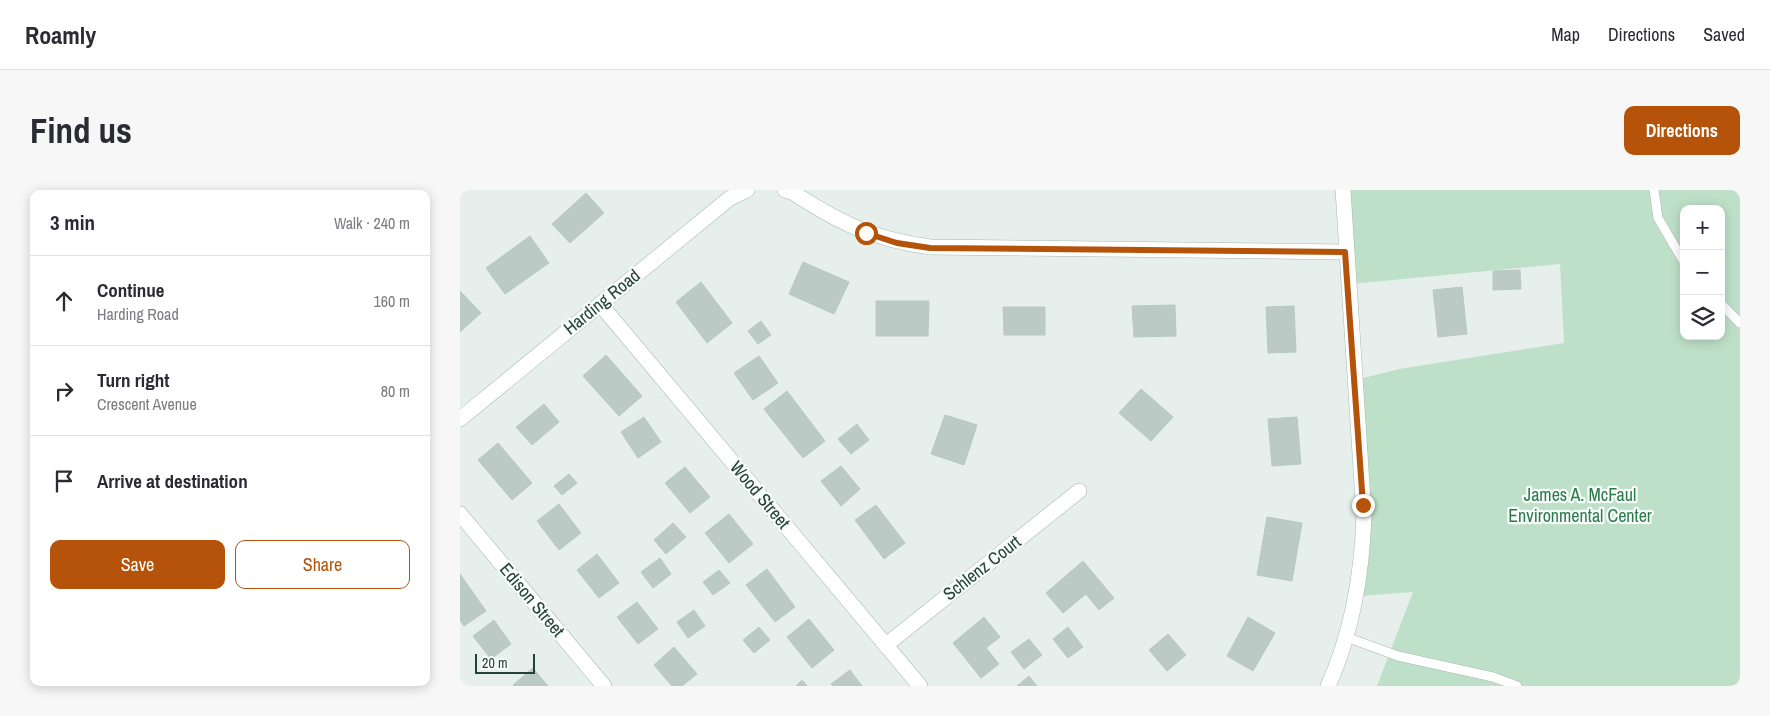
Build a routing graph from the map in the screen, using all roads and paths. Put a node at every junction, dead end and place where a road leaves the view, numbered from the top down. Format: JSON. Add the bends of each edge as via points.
{"nodes":[{"id":1,"x":747,"y":190,"type":"edge"},
{"id":2,"x":785,"y":190,"type":"edge"},
{"id":3,"x":1343,"y":190,"type":"edge"},
{"id":4,"x":1654,"y":190,"type":"edge"},
{"id":5,"x":1345,"y":252,"type":"junction"},
{"id":6,"x":1680,"y":255,"type":"edge"},
{"id":7,"x":600,"y":304,"type":"junction"},
{"id":8,"x":1725,"y":308,"type":"edge"},
{"id":9,"x":1740,"y":323,"type":"edge"},
{"id":10,"x":460,"y":419,"type":"edge"},
{"id":11,"x":1079,"y":492,"type":"dead end"},
{"id":12,"x":460,"y":514,"type":"edge"},
{"id":13,"x":1346,"y":636,"type":"junction"},
{"id":14,"x":886,"y":645,"type":"junction"},
{"id":15,"x":1330,"y":685,"type":"edge"},
{"id":16,"x":604,"y":686,"type":"edge"},
{"id":17,"x":920,"y":686,"type":"edge"},
{"id":18,"x":1517,"y":686,"type":"edge"}],
"edges":[{"from":1,"to":7,"type":"street","name":"Harding Road","via":[[730,198]]},
{"from":2,"to":5,"type":"street","via":[[832,218],[866,233],[897,243],[930,248]]},
{"from":3,"to":5,"type":"street"},
{"from":4,"to":6,"type":"lane","via":[[1658,218]]},
{"from":5,"to":13,"type":"street","via":[[1364,516],[1358,586]]},
{"from":7,"to":10,"type":"street","name":"Harding Road"},
{"from":7,"to":14,"type":"street","name":"Wood Street"},
{"from":8,"to":9,"type":"lane"},
{"from":11,"to":14,"type":"street","name":"Schlenz Court"},
{"from":12,"to":16,"type":"street","name":"Edison Street"},
{"from":13,"to":15,"type":"street"},
{"from":13,"to":18,"type":"lane","via":[[1398,656],[1493,677]]},
{"from":14,"to":17,"type":"street","name":"Wood Street"}]}
